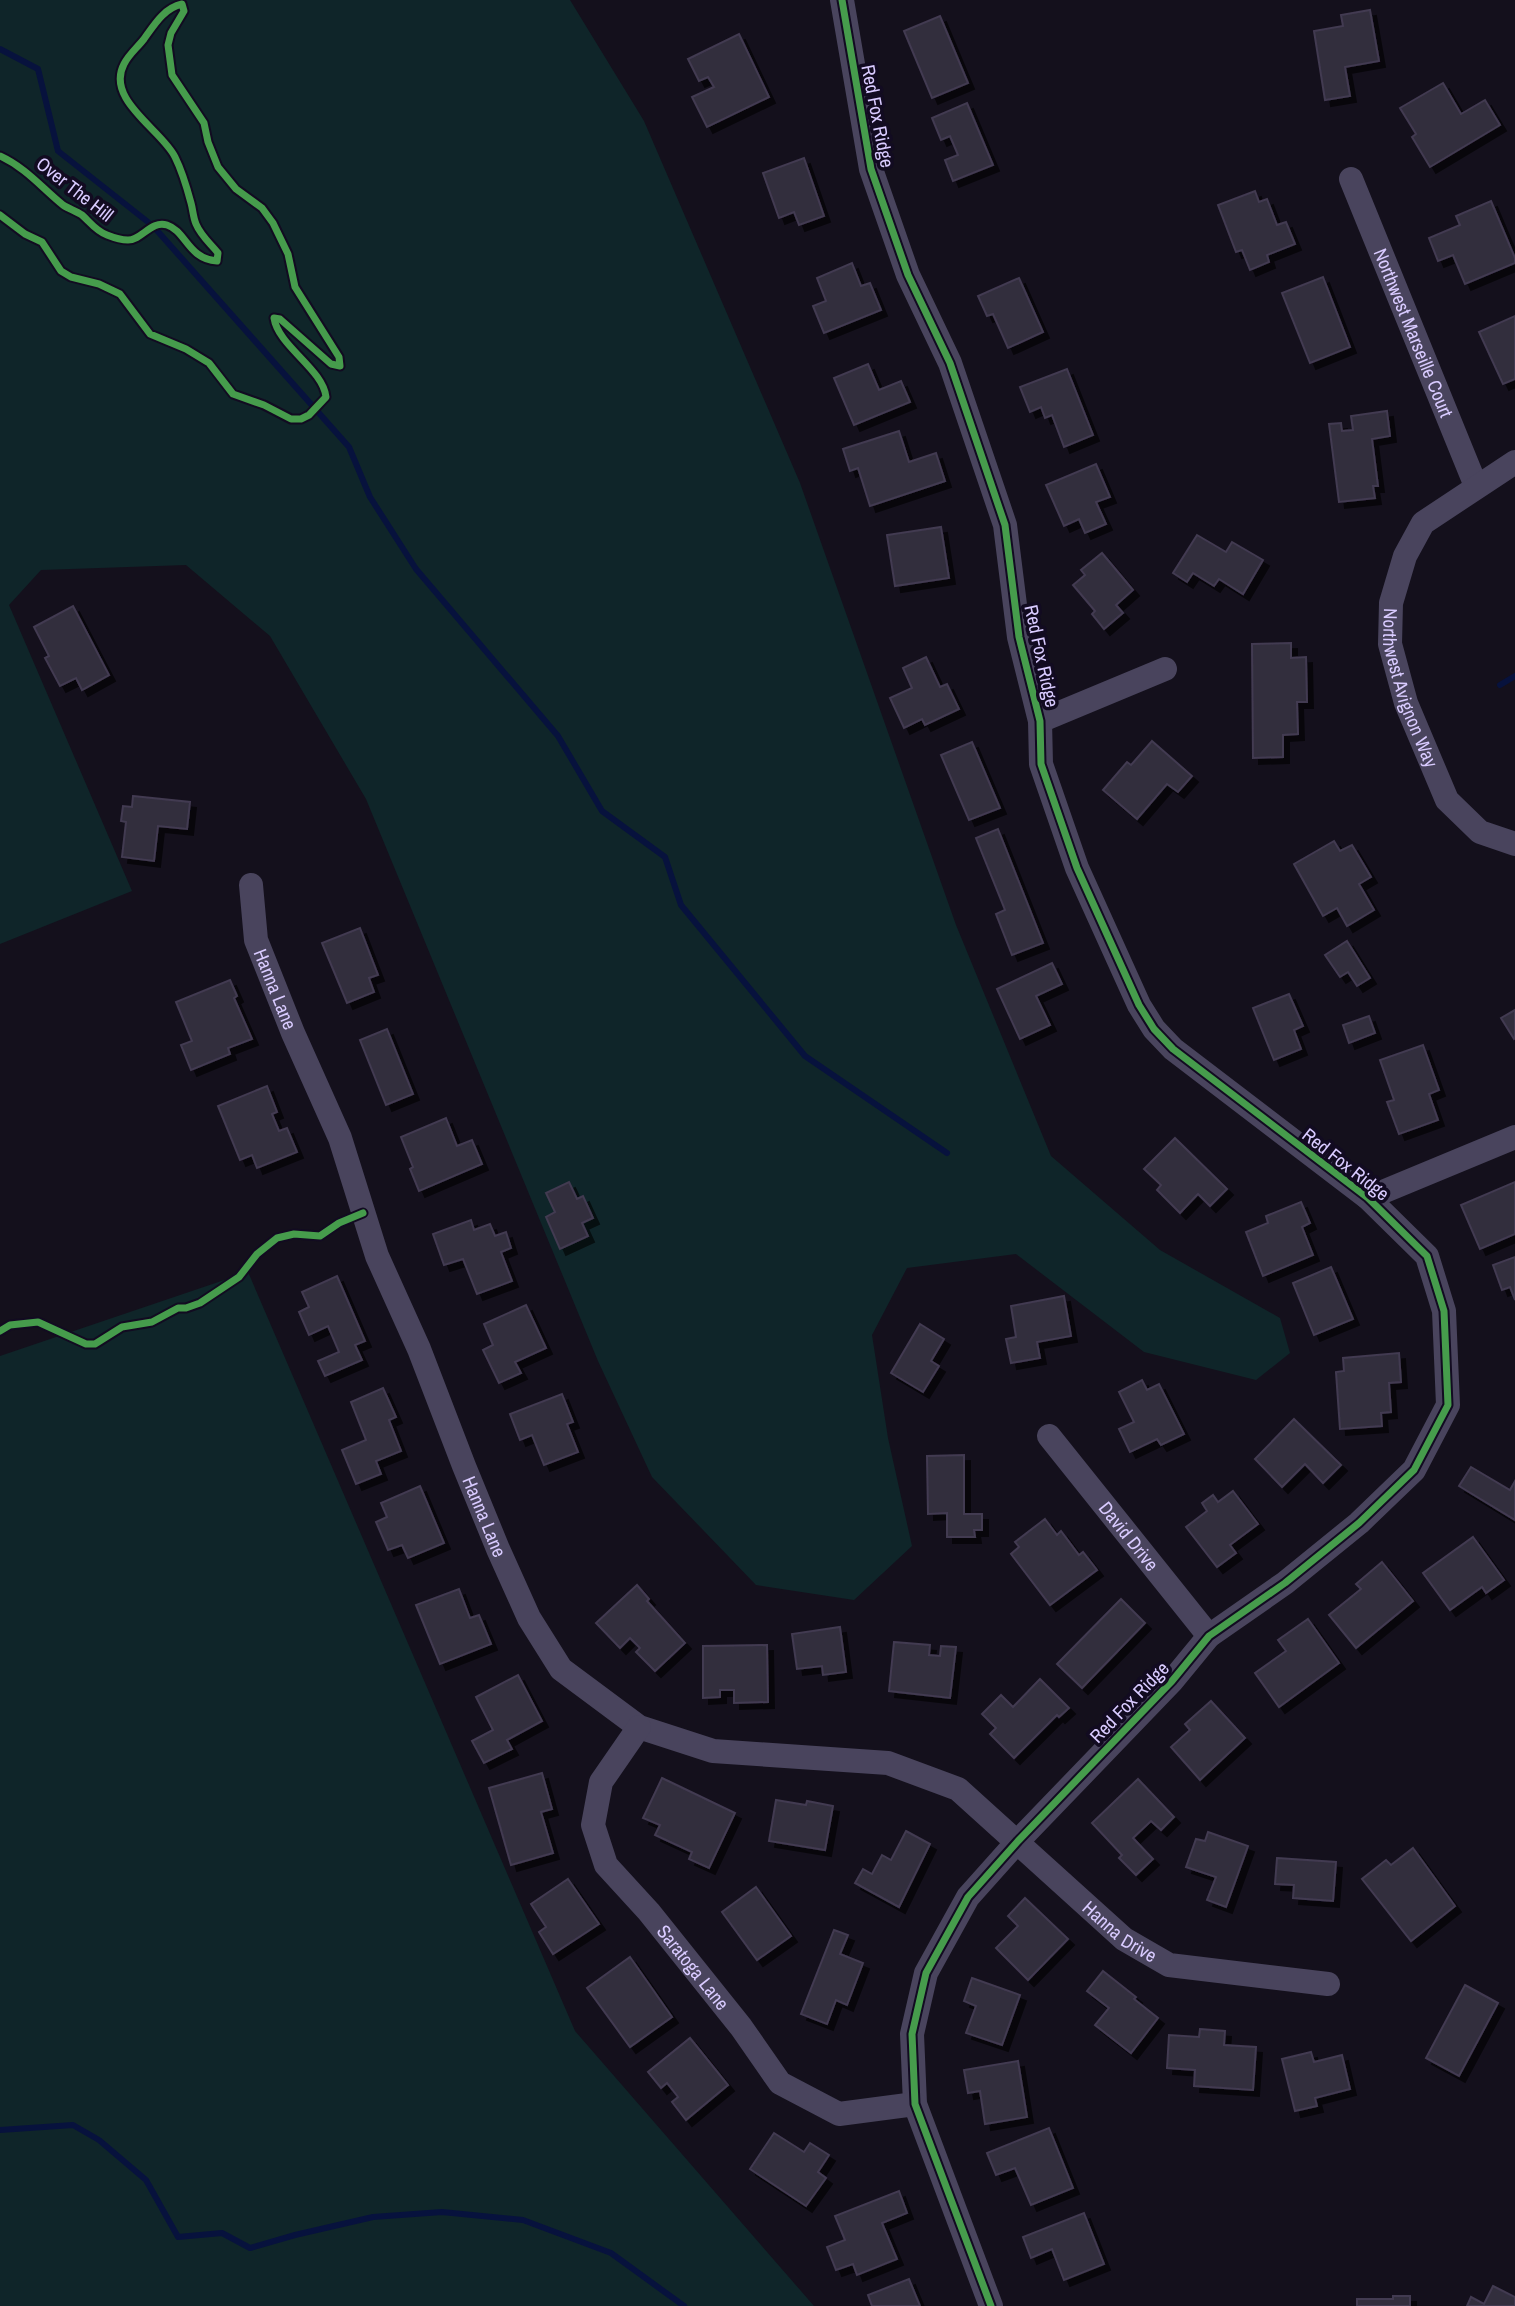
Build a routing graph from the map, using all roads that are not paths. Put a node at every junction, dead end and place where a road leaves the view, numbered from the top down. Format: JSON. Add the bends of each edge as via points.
{"nodes":[{"id":1,"x":842,"y":0,"type":"edge"},
{"id":2,"x":1350,"y":179,"type":"dead end"},
{"id":3,"x":1515,"y":462,"type":"edge"},
{"id":4,"x":1476,"y":486,"type":"junction"},
{"id":5,"x":1166,"y":669,"type":"dead end"},
{"id":6,"x":1040,"y":721,"type":"junction"},
{"id":7,"x":1515,"y":844,"type":"edge"},
{"id":8,"x":251,"y":885,"type":"dead end"},
{"id":9,"x":1515,"y":1138,"type":"edge"},
{"id":10,"x":1368,"y":1198,"type":"junction"},
{"id":11,"x":1049,"y":1436,"type":"dead end"},
{"id":12,"x":1209,"y":1636,"type":"junction"},
{"id":13,"x":639,"y":1727,"type":"junction"},
{"id":14,"x":1018,"y":1841,"type":"junction"},
{"id":15,"x":1328,"y":1984,"type":"dead end"},
{"id":16,"x":915,"y":2104,"type":"junction"},
{"id":17,"x":991,"y":2306,"type":"edge"}],
"edges":[{"from":1,"to":6,"type":"street","name":"Red Fox Ridge","via":[[871,169],[908,275],[950,363],[1005,525],[1019,637]]},
{"from":2,"to":4,"type":"street","name":"Northwest Marseille Court"},
{"from":3,"to":4,"type":"street","name":"Northwest Avignon Way"},
{"from":4,"to":7,"type":"street","name":"Northwest Avignon Way","via":[[1423,523],[1405,555],[1391,603],[1390,644],[1406,704],[1447,800],[1480,832]]},
{"from":5,"to":6,"type":"street"},
{"from":6,"to":10,"type":"street","name":"Red Fox Ridge","via":[[1041,764],[1077,868],[1154,1029],[1192,1064]]},
{"from":8,"to":13,"type":"street","name":"Hanna Lane","via":[[256,940],[340,1138],[377,1255],[524,1606],[561,1669]]},
{"from":9,"to":10,"type":"street"},
{"from":10,"to":12,"type":"street","name":"Red Fox Ridge","via":[[1427,1256],[1444,1311],[1448,1405],[1415,1470],[1285,1583]]},
{"from":11,"to":12,"type":"street","name":"David Drive"},
{"from":12,"to":14,"type":"street","name":"Red Fox Ridge","via":[[1172,1681]]},
{"from":13,"to":14,"type":"street","name":"Hanna Lane","via":[[713,1751],[888,1763],[958,1789]]},
{"from":13,"to":16,"type":"street","name":"Saratoga Lane","via":[[601,1782],[593,1825],[606,1866],[741,2026],[780,2083],[839,2114]]},
{"from":14,"to":15,"type":"street","name":"Hanna Drive","via":[[1124,1939],[1169,1965]]},
{"from":14,"to":16,"type":"street","name":"Red Fox Ridge","via":[[968,1897],[926,1973],[912,2035]]},
{"from":16,"to":17,"type":"street","name":"Red Fox Ridge"}]}
